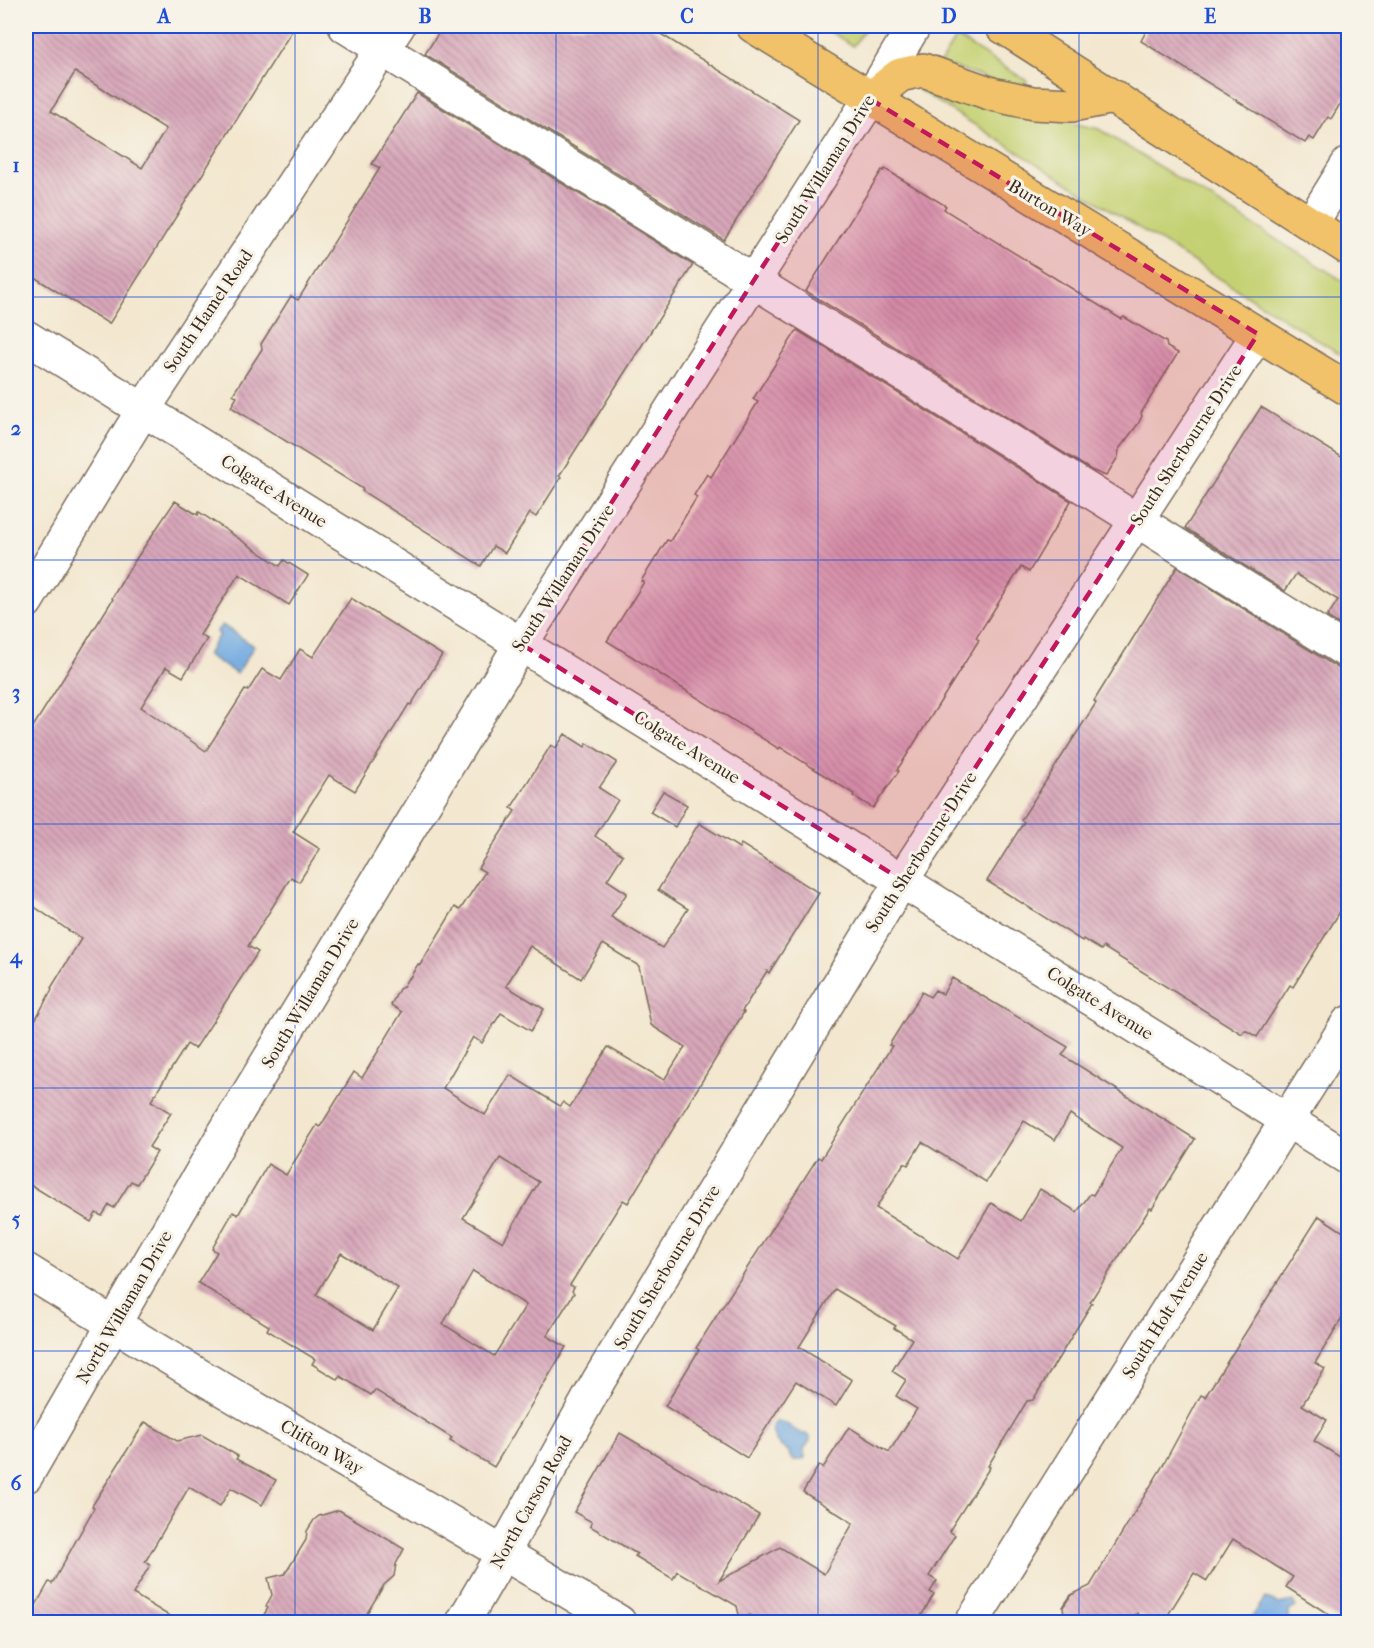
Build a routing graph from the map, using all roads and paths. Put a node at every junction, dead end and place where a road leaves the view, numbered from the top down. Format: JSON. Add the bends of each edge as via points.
{"nodes":[{"id":1,"x":345,"y":26,"type":"edge"},
{"id":2,"x":753,"y":26,"type":"edge"},
{"id":3,"x":914,"y":26,"type":"edge"},
{"id":4,"x":1002,"y":26,"type":"edge"},
{"id":5,"x":391,"y":37,"type":"edge"},
{"id":6,"x":1114,"y":97,"type":"junction"},
{"id":7,"x":870,"y":99,"type":"junction"},
{"id":8,"x":1348,"y":164,"type":"edge"},
{"id":9,"x":1311,"y":224,"type":"junction"},
{"id":10,"x":1348,"y":248,"type":"edge"},
{"id":11,"x":754,"y":281,"type":"junction"},
{"id":12,"x":1258,"y":334,"type":"junction"},
{"id":13,"x":26,"y":337,"type":"edge"},
{"id":14,"x":1348,"y":389,"type":"edge"},
{"id":15,"x":143,"y":410,"type":"junction"},
{"id":16,"x":1137,"y":520,"type":"junction"},
{"id":17,"x":26,"y":602,"type":"edge"},
{"id":18,"x":521,"y":644,"type":"junction"},
{"id":19,"x":1348,"y":652,"type":"edge"},
{"id":20,"x":902,"y":880,"type":"junction"},
{"id":21,"x":1348,"y":1023,"type":"edge"},
{"id":22,"x":1287,"y":1119,"type":"junction"},
{"id":23,"x":222,"y":1137,"type":"joint"},
{"id":24,"x":1348,"y":1158,"type":"edge"},
{"id":25,"x":26,"y":1270,"type":"edge"},
{"id":26,"x":114,"y":1326,"type":"junction"},
{"id":27,"x":599,"y":1380,"type":"joint"},
{"id":28,"x":26,"y":1476,"type":"edge"},
{"id":29,"x":504,"y":1553,"type":"junction"},
{"id":30,"x":977,"y":1615,"type":"edge"},
{"id":31,"x":463,"y":1623,"type":"edge"},
{"id":32,"x":618,"y":1623,"type":"edge"}],
"edges":[{"from":1,"to":5,"type":"street"},
{"from":2,"to":7,"type":"main road","name":"Burton Way"},
{"from":3,"to":7,"type":"street","name":"South Willaman Drive"},
{"from":4,"to":6,"type":"main road"},
{"from":5,"to":11,"type":"street"},
{"from":5,"to":15,"type":"street","name":"South Hamel Road"},
{"from":6,"to":7,"type":"main road","via":[[1072,105],[1033,104],[923,70],[900,75]]},
{"from":6,"to":9,"type":"main road"},
{"from":7,"to":11,"type":"street","name":"South Willaman Drive"},
{"from":7,"to":12,"type":"main road","name":"Burton Way"},
{"from":8,"to":9,"type":"street"},
{"from":9,"to":10,"type":"main road"},
{"from":11,"to":16,"type":"street"},
{"from":11,"to":18,"type":"street","name":"South Willaman Drive"},
{"from":12,"to":14,"type":"main road","name":"Burton Way"},
{"from":12,"to":16,"type":"street","name":"South Sherbourne Drive"},
{"from":13,"to":15,"type":"street","name":"Colgate Avenue"},
{"from":15,"to":17,"type":"street","name":"South Hamel Road"},
{"from":15,"to":18,"type":"street","name":"Colgate Avenue"},
{"from":16,"to":19,"type":"street"},
{"from":16,"to":20,"type":"street","name":"South Sherbourne Drive"},
{"from":18,"to":20,"type":"street","name":"Colgate Avenue"},
{"from":18,"to":23,"type":"street","name":"South Willaman Drive"},
{"from":20,"to":22,"type":"street","name":"Colgate Avenue"},
{"from":20,"to":27,"type":"street","name":"South Sherbourne Drive"},
{"from":21,"to":22,"type":"street","name":"South Holt Avenue"},
{"from":22,"to":24,"type":"street","name":"Colgate Avenue"},
{"from":22,"to":30,"type":"street","name":"South Holt Avenue"},
{"from":23,"to":26,"type":"street","name":"North Willaman Drive"},
{"from":25,"to":26,"type":"street","name":"Clifton Way"},
{"from":26,"to":28,"type":"street","name":"North Willaman Drive"},
{"from":26,"to":29,"type":"street","name":"Clifton Way"},
{"from":27,"to":29,"type":"street","name":"North Carson Road"},
{"from":29,"to":31,"type":"street","name":"North Carson Road"},
{"from":29,"to":32,"type":"street","name":"Clifton Way"}]}
